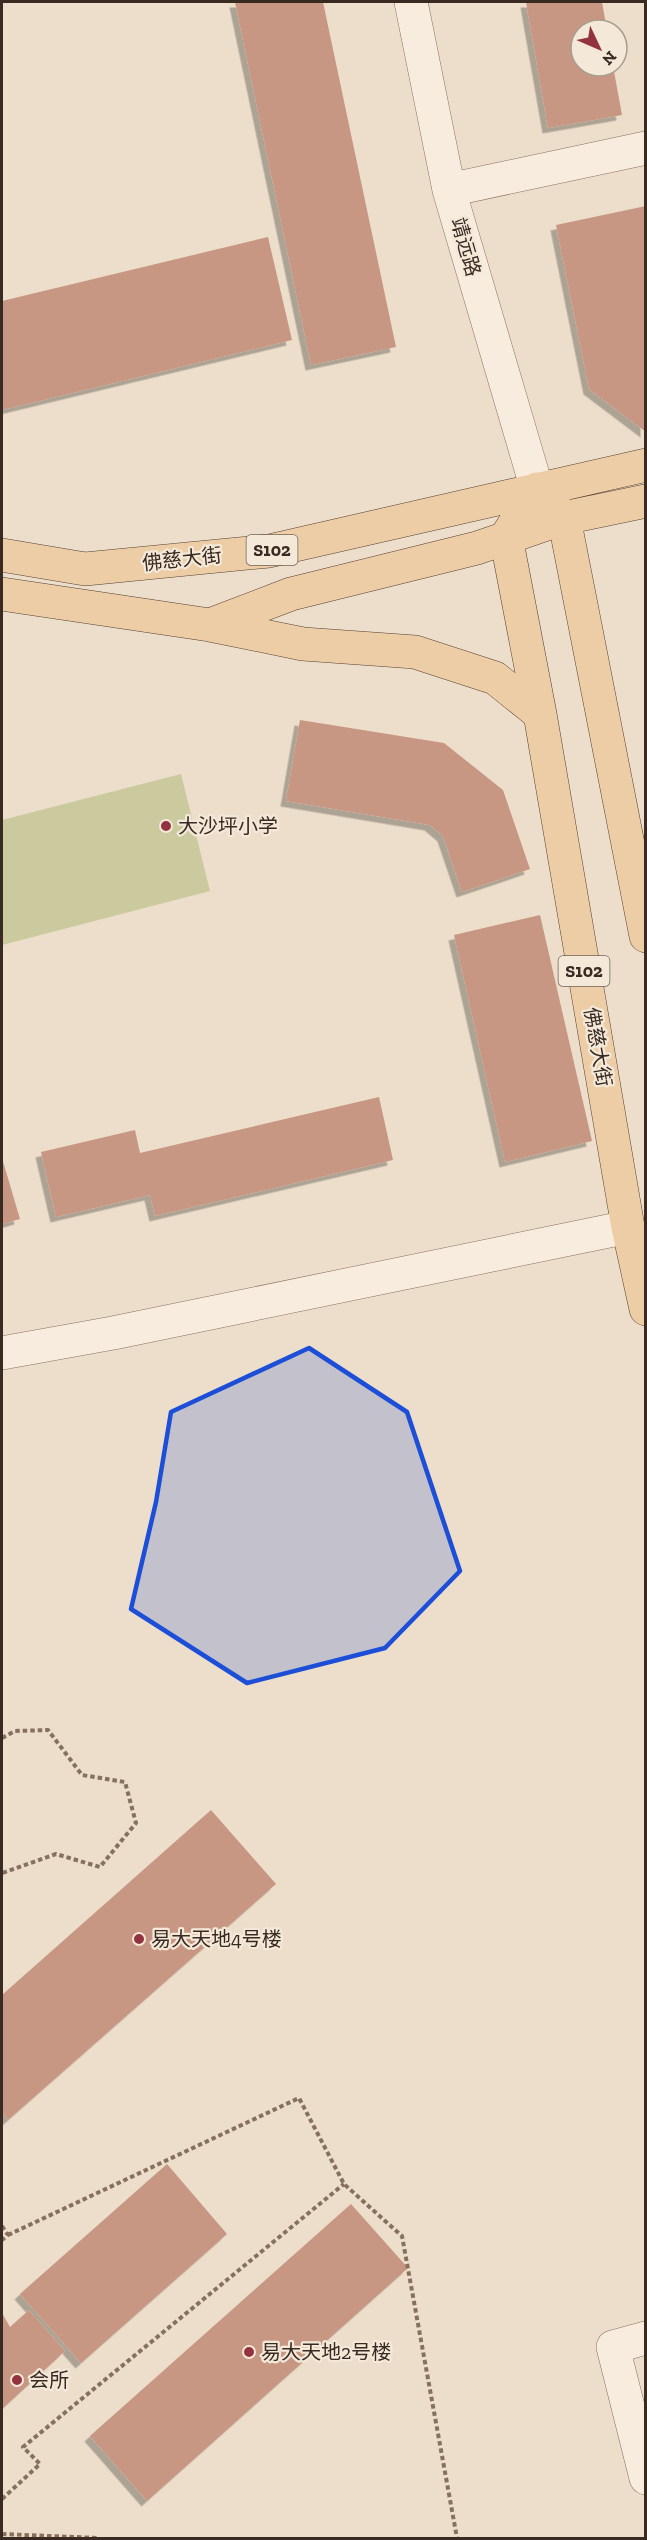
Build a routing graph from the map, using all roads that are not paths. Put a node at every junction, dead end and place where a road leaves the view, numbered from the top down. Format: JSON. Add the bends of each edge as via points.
{"nodes":[{"id":1,"x":411,"y":2,"type":"edge"},
{"id":2,"x":645,"y":148,"type":"edge"},
{"id":3,"x":449,"y":190,"type":"junction"},
{"id":4,"x":645,"y":465,"type":"edge"},
{"id":5,"x":537,"y":489,"type":"junction"},
{"id":6,"x":645,"y":501,"type":"edge"},
{"id":7,"x":564,"y":518,"type":"junction"},
{"id":8,"x":506,"y":537,"type":"junction"},
{"id":9,"x":2,"y":555,"type":"edge"},
{"id":10,"x":2,"y":594,"type":"edge"},
{"id":11,"x":210,"y":625,"type":"junction"},
{"id":12,"x":540,"y":714,"type":"junction"},
{"id":13,"x":645,"y":936,"type":"edge"},
{"id":14,"x":628,"y":1227,"type":"junction"},
{"id":15,"x":645,"y":1309,"type":"edge"},
{"id":16,"x":2,"y":1353,"type":"edge"},
{"id":17,"x":645,"y":2338,"type":"edge"},
{"id":18,"x":645,"y":2478,"type":"edge"}],
"edges":[{"from":1,"to":3,"type":"street","name":"靖远路"},
{"from":2,"to":3,"type":"street"},
{"from":3,"to":5,"type":"street","name":"靖远路"},
{"from":4,"to":5,"type":"main road","name":"佛慈大街"},
{"from":5,"to":7,"type":"main road"},
{"from":5,"to":8,"type":"main road"},
{"from":5,"to":9,"type":"main road","name":"佛慈大街","number":"S102","via":[[269,551],[85,569]]},
{"from":6,"to":7,"type":"main road"},
{"from":7,"to":8,"type":"main road"},
{"from":7,"to":13,"type":"main road"},
{"from":8,"to":11,"type":"main road","via":[[477,548],[291,594]]},
{"from":8,"to":12,"type":"main road","name":"佛慈大街"},
{"from":10,"to":11,"type":"main road"},
{"from":11,"to":12,"type":"main road","via":[[303,645],[415,652],[495,678]]},
{"from":12,"to":14,"type":"main road","name":"佛慈大街","number":"S102"},
{"from":14,"to":15,"type":"main road","name":"佛慈大街","number":"S102"},
{"from":14,"to":16,"type":"street"},
{"from":17,"to":18,"type":"street","via":[[613,2347]]}]}
